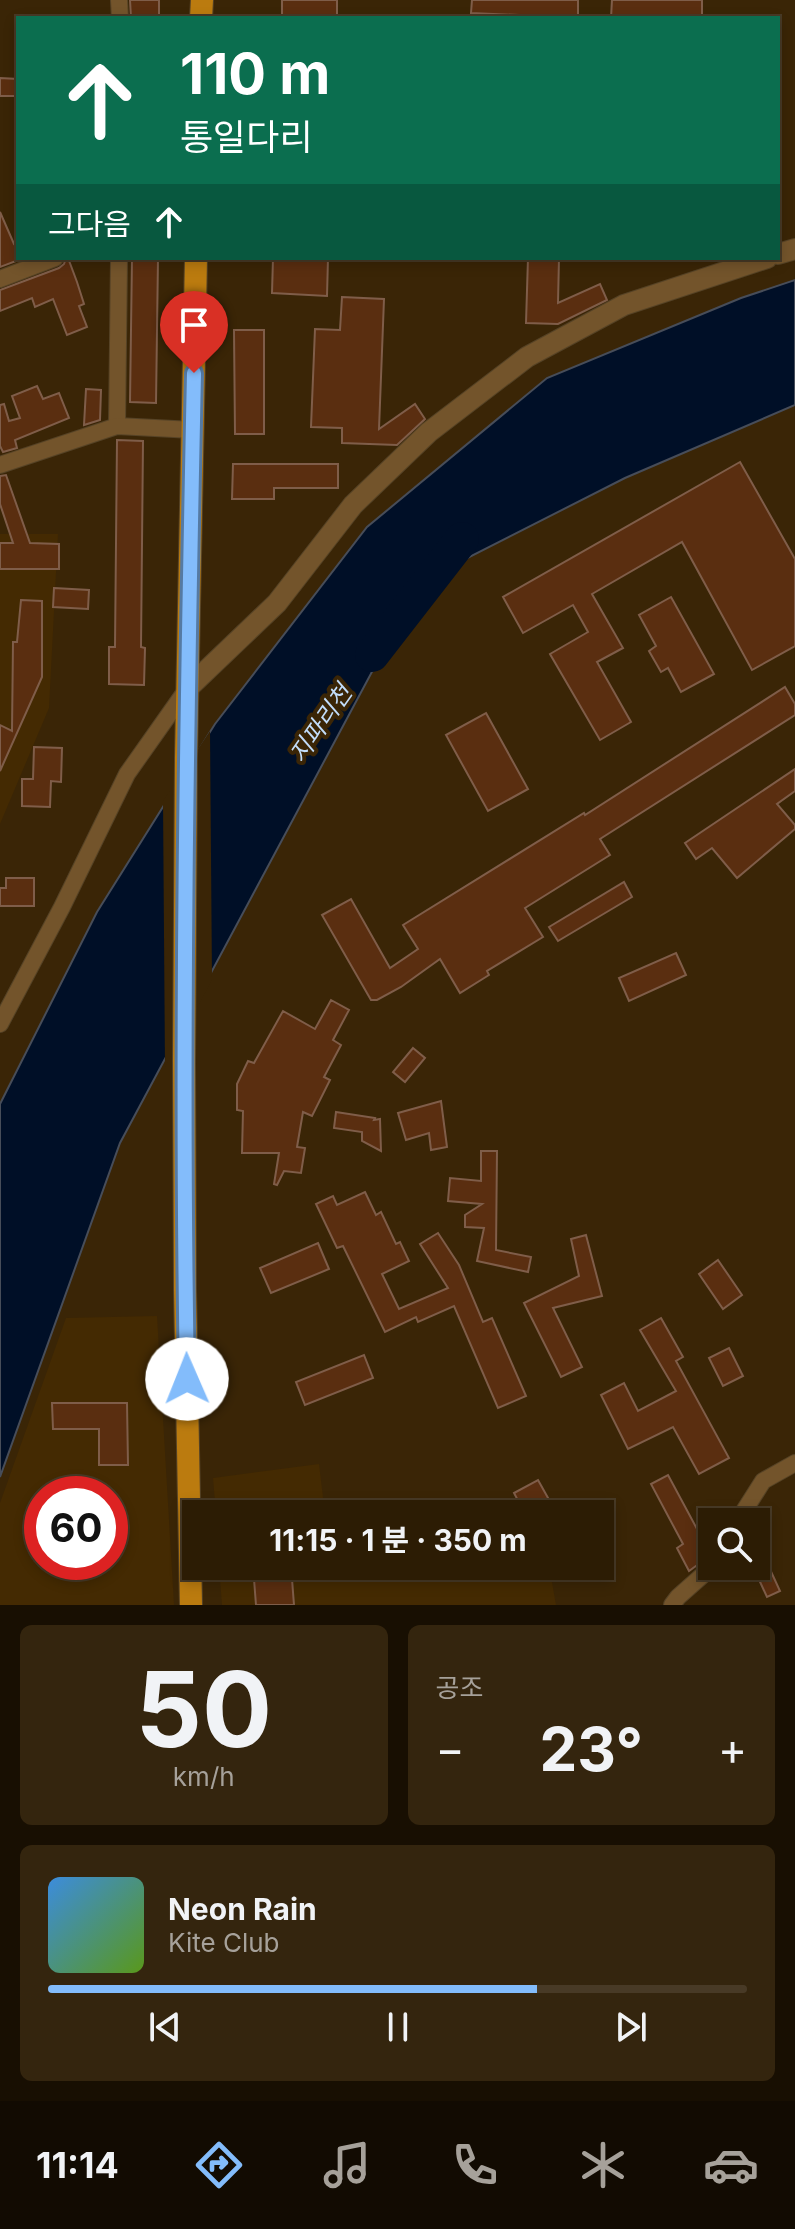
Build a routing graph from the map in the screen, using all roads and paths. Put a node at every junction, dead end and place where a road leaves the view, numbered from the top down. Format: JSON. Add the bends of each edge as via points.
{"nodes":[{"id":1,"x":50,"y":260,"type":"edge"},
{"id":2,"x":119,"y":260,"type":"edge"},
{"id":3,"x":196,"y":260,"type":"edge"},
{"id":4,"x":761,"y":260,"type":"edge"},
{"id":5,"x":0,"y":279,"type":"edge"},
{"id":6,"x":117,"y":426,"type":"junction"},
{"id":7,"x":193,"y":430,"type":"junction"},
{"id":8,"x":0,"y":465,"type":"edge"},
{"id":9,"x":187,"y":689,"type":"junction"},
{"id":10,"x":0,"y":1024,"type":"edge"},
{"id":11,"x":795,"y":1463,"type":"edge"},
{"id":12,"x":746,"y":1508,"type":"edge"},
{"id":13,"x":698,"y":1579,"type":"edge"},
{"id":14,"x":191,"y":1605,"type":"edge"},
{"id":15,"x":672,"y":1605,"type":"edge"}],
"edges":[{"from":1,"to":5,"type":"street"},
{"from":2,"to":6,"type":"street"},
{"from":3,"to":7,"type":"main road"},
{"from":4,"to":9,"type":"street","via":[[624,305],[514,366],[429,432],[353,505],[277,603]]},
{"from":6,"to":7,"type":"street"},
{"from":6,"to":8,"type":"street"},
{"from":7,"to":9,"type":"main road"},
{"from":9,"to":10,"type":"street","via":[[127,774]]},
{"from":9,"to":14,"type":"main road","via":[[184,1061]]},
{"from":11,"to":12,"type":"street","via":[[763,1481]]},
{"from":13,"to":15,"type":"street"}]}
